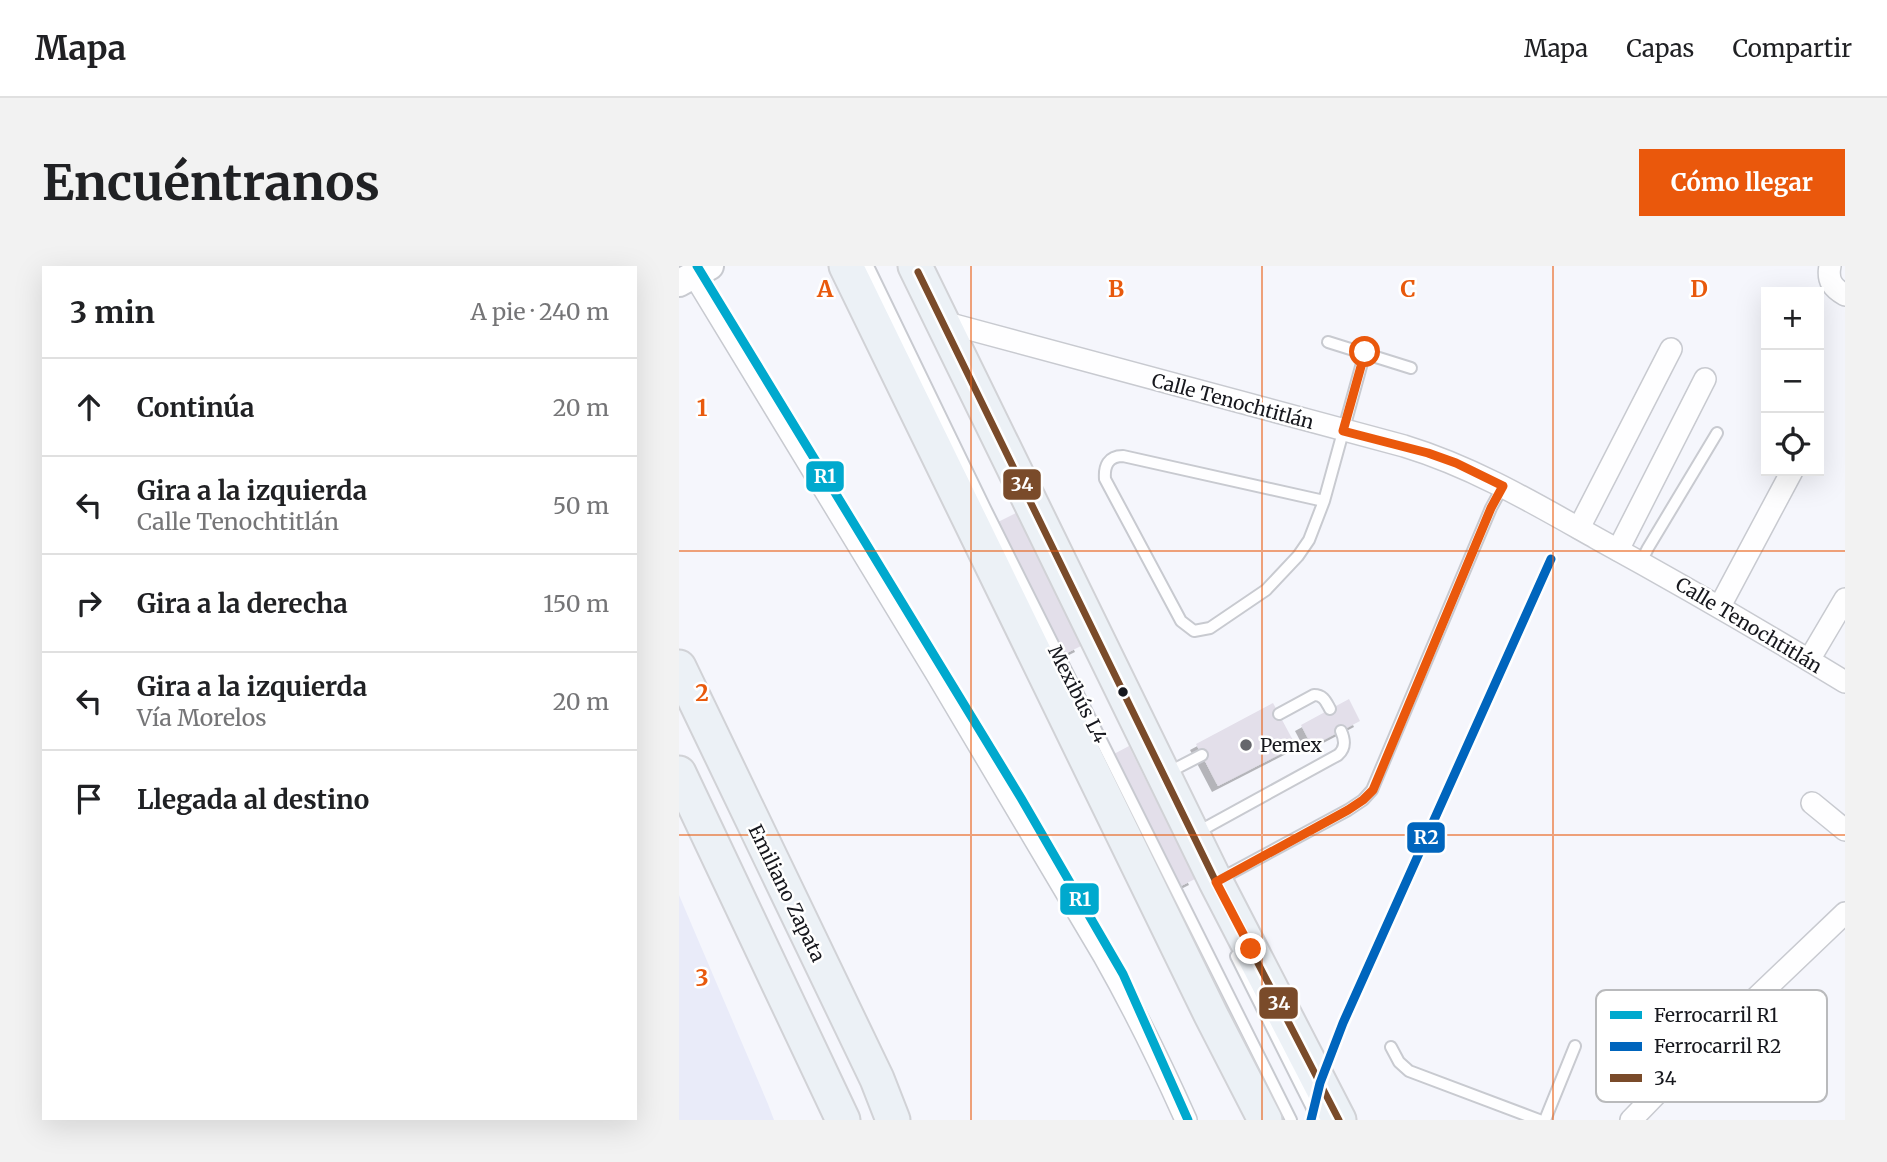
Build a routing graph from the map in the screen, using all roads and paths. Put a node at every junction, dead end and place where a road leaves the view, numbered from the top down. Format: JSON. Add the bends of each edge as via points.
{"nodes":[{"id":1,"x":846,"y":266,"type":"edge"},
{"id":2,"x":868,"y":266,"type":"edge"},
{"id":3,"x":915,"y":266,"type":"edge"},
{"id":4,"x":1829,"y":273,"type":"edge"},
{"id":5,"x":694,"y":275,"type":"edge"},
{"id":6,"x":1845,"y":295,"type":"edge"},
{"id":7,"x":943,"y":322,"type":"junction"},
{"id":8,"x":1328,"y":342,"type":"dead end"},
{"id":9,"x":1671,"y":349,"type":"dead end"},
{"id":10,"x":1365,"y":352,"type":"junction"},
{"id":11,"x":1411,"y":368,"type":"dead end"},
{"id":12,"x":1705,"y":379,"type":"dead end"},
{"id":13,"x":1343,"y":431,"type":"junction"},
{"id":14,"x":1717,"y":433,"type":"dead end"},
{"id":15,"x":1789,"y":476,"type":"edge"},
{"id":16,"x":1503,"y":486,"type":"junction"},
{"id":17,"x":1324,"y":501,"type":"junction"},
{"id":18,"x":1579,"y":528,"type":"junction"},
{"id":19,"x":1618,"y":550,"type":"junction"},
{"id":20,"x":1043,"y":555,"type":"dead end"},
{"id":21,"x":1640,"y":562,"type":"junction"},
{"id":22,"x":1845,"y":598,"type":"edge"},
{"id":23,"x":1720,"y":606,"type":"junction"},
{"id":24,"x":1086,"y":641,"type":"dead end"},
{"id":25,"x":1809,"y":660,"type":"junction"},
{"id":26,"x":679,"y":667,"type":"edge"},
{"id":27,"x":1845,"y":682,"type":"edge"},
{"id":28,"x":1330,"y":709,"type":"dead end"},
{"id":29,"x":1279,"y":714,"type":"dead end"},
{"id":30,"x":1341,"y":731,"type":"dead end"},
{"id":31,"x":1202,"y":755,"type":"dead end"},
{"id":32,"x":679,"y":773,"type":"edge"},
{"id":33,"x":1164,"y":774,"type":"junction"},
{"id":34,"x":1812,"y":803,"type":"dead end"},
{"id":35,"x":1845,"y":830,"type":"edge"},
{"id":36,"x":1193,"y":834,"type":"junction"},
{"id":37,"x":1216,"y":882,"type":"junction"},
{"id":38,"x":1845,"y":913,"type":"edge"},
{"id":39,"x":1233,"y":951,"type":"dead end"},
{"id":40,"x":1764,"y":990,"type":"edge"},
{"id":41,"x":1575,"y":1046,"type":"dead end"},
{"id":42,"x":1391,"y":1047,"type":"dead end"},
{"id":43,"x":1649,"y":1102,"type":"edge"},
{"id":44,"x":843,"y":1120,"type":"edge"},
{"id":45,"x":893,"y":1120,"type":"edge"},
{"id":46,"x":1186,"y":1120,"type":"edge"},
{"id":47,"x":1265,"y":1120,"type":"edge"},
{"id":48,"x":1291,"y":1120,"type":"edge"},
{"id":49,"x":1318,"y":1120,"type":"edge"},
{"id":50,"x":1339,"y":1120,"type":"edge"},
{"id":51,"x":1539,"y":1120,"type":"edge"},
{"id":52,"x":1545,"y":1120,"type":"edge"},
{"id":53,"x":1632,"y":1120,"type":"edge"}],
"edges":[{"from":1,"to":47,"type":"main road"},
{"from":2,"to":48,"type":"lane","name":"Mexibús L4"},
{"from":3,"to":7,"type":"main road"},
{"from":4,"to":6,"type":"street","via":[[1837,291]]},
{"from":5,"to":46,"type":"street","via":[[1104,956]]},
{"from":7,"to":13,"type":"street","name":"Calle Tenochtitlán"},
{"from":7,"to":33,"type":"main road"},
{"from":8,"to":10,"type":"lane"},
{"from":9,"to":18,"type":"street"},
{"from":10,"to":11,"type":"lane"},
{"from":10,"to":13,"type":"lane"},
{"from":12,"to":19,"type":"street"},
{"from":13,"to":16,"type":"street","name":"Calle Tenochtitlán","via":[[1428,453]]},
{"from":13,"to":17,"type":"lane"},
{"from":14,"to":21,"type":"lane"},
{"from":15,"to":23,"type":"street"},
{"from":16,"to":18,"type":"street","name":"Calle Tenochtitlán"},
{"from":16,"to":37,"type":"lane","via":[[1373,790],[1348,810]]},
{"from":17,"to":17,"type":"lane","via":[[1309,540],[1273,583],[1210,628],[1194,631],[1181,621],[1104,471],[1109,460],[1123,456]]},
{"from":18,"to":19,"type":"street","name":"Calle Tenochtitlán"},
{"from":19,"to":21,"type":"street","name":"Calle Tenochtitlán"},
{"from":20,"to":24,"type":"lane","name":"Mexibús L4"},
{"from":21,"to":23,"type":"street","name":"Calle Tenochtitlán"},
{"from":22,"to":25,"type":"street"},
{"from":23,"to":25,"type":"street","name":"Calle Tenochtitlán"},
{"from":25,"to":27,"type":"street","name":"Calle Tenochtitlán"},
{"from":26,"to":45,"type":"main road","name":"Emiliano Zapata"},
{"from":28,"to":29,"type":"lane","via":[[1322,696],[1314,695]]},
{"from":30,"to":36,"type":"lane","via":[[1345,743],[1338,755]]},
{"from":31,"to":33,"type":"lane"},
{"from":32,"to":44,"type":"main road"},
{"from":33,"to":36,"type":"main road"},
{"from":34,"to":35,"type":"street"},
{"from":36,"to":37,"type":"main road"},
{"from":37,"to":50,"type":"main road"},
{"from":38,"to":40,"type":"street"},
{"from":39,"to":49,"type":"lane"},
{"from":41,"to":52,"type":"lane"},
{"from":42,"to":51,"type":"lane","via":[[1409,1070]]},
{"from":43,"to":53,"type":"street"}]}
